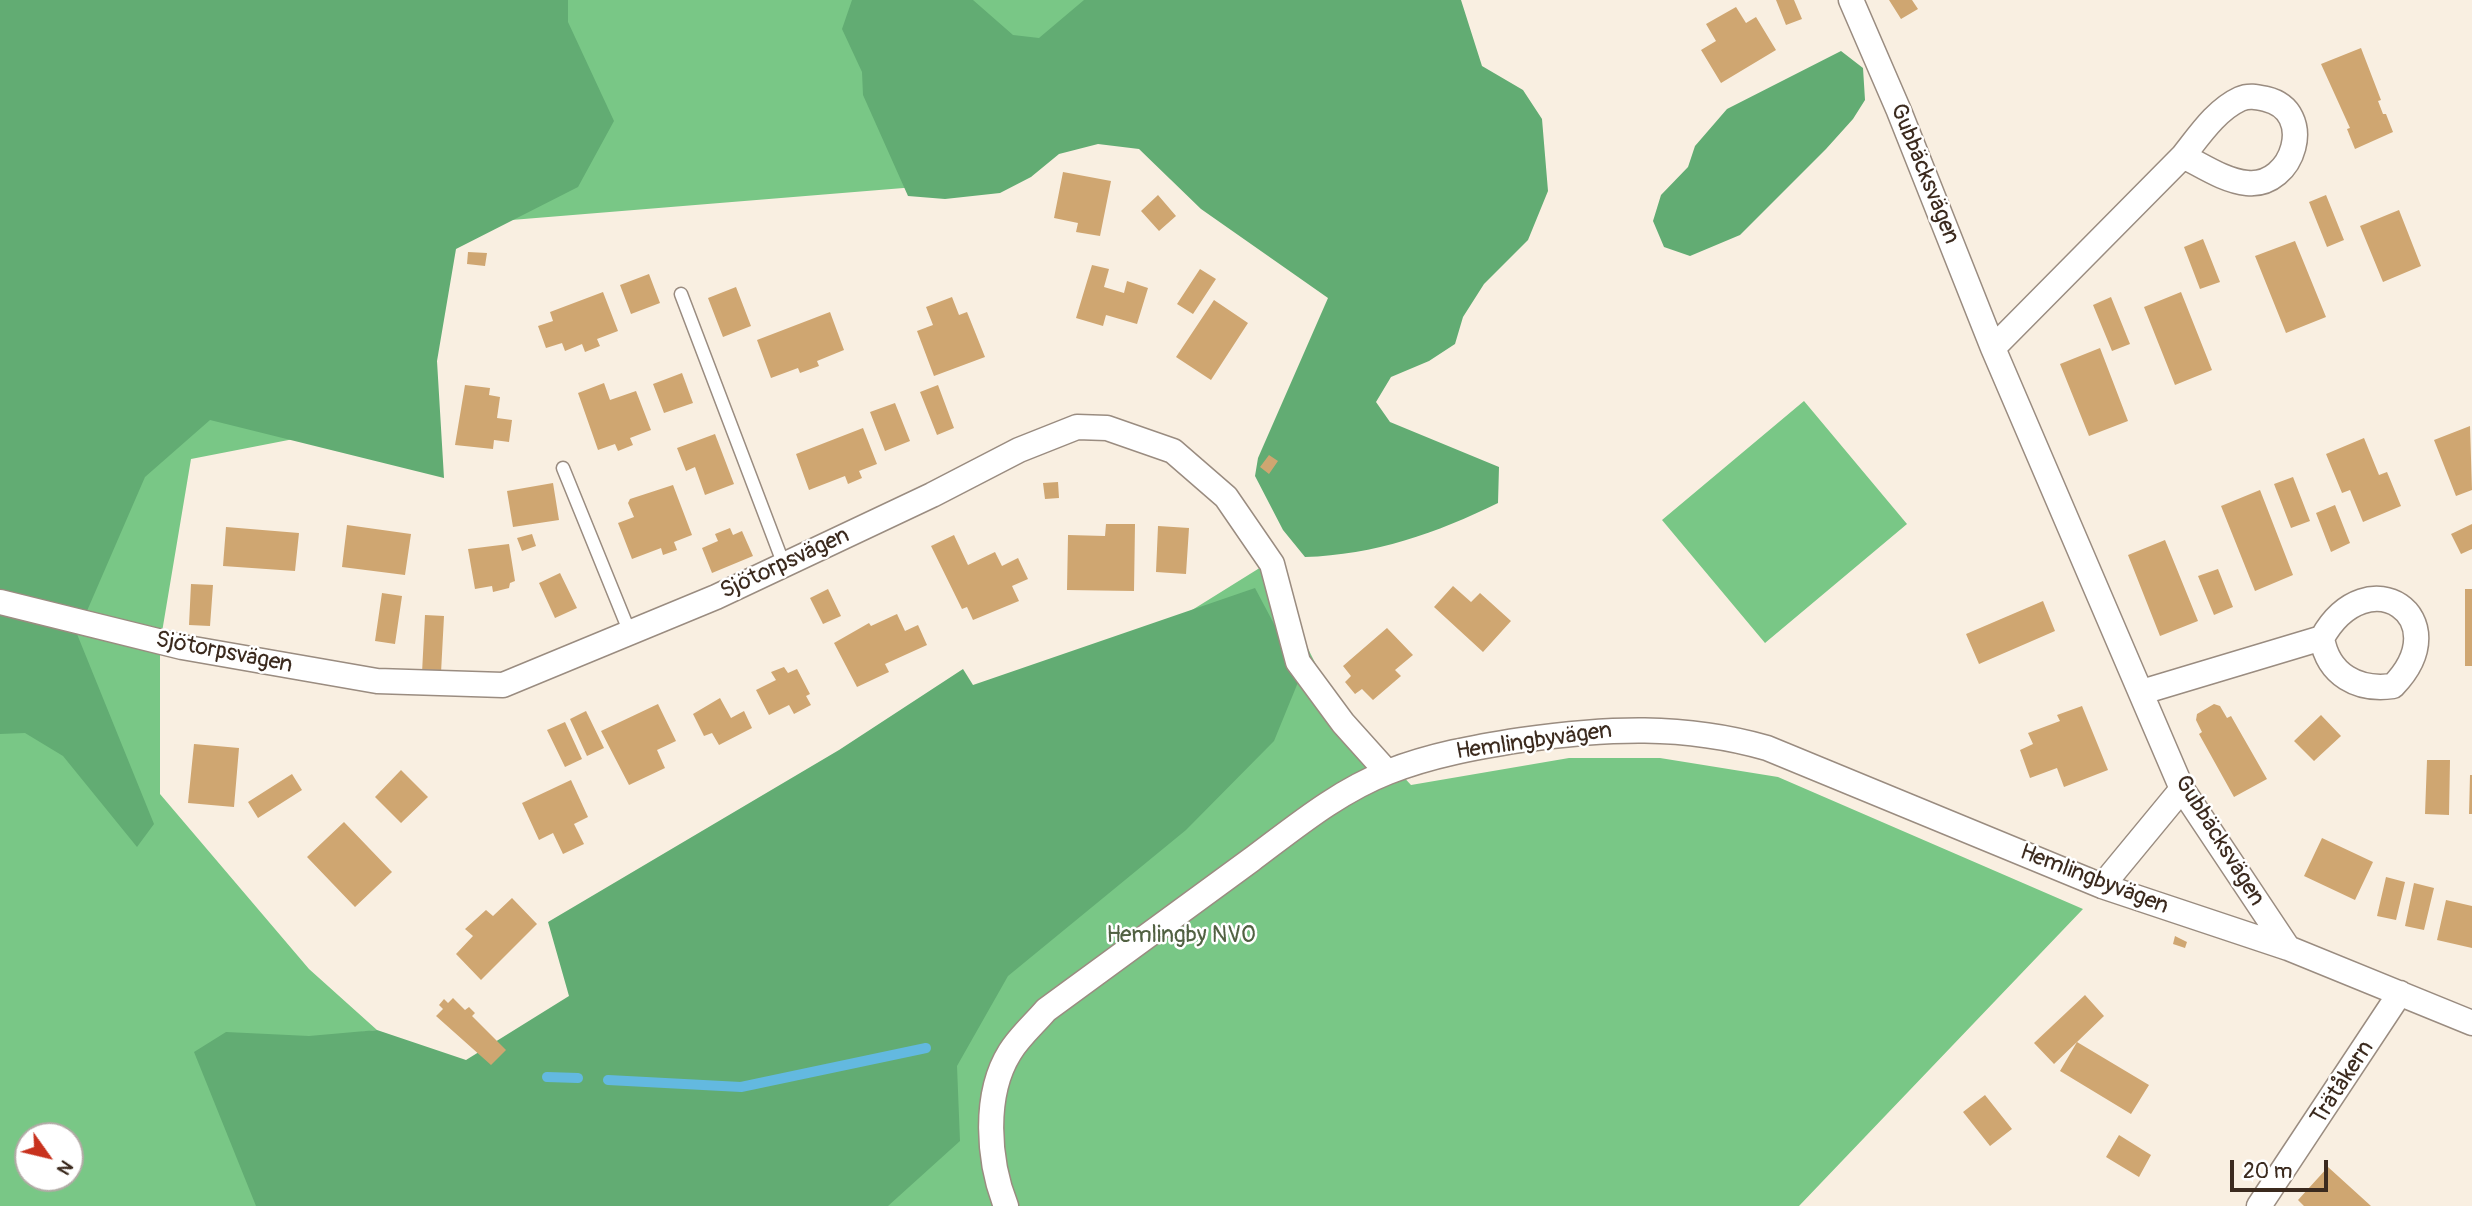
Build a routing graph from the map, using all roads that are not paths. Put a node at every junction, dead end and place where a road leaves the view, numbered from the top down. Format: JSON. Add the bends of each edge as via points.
{"nodes":[{"id":1,"x":1851,"y":0,"type":"edge"},
{"id":2,"x":2183,"y":156,"type":"dead end"},
{"id":3,"x":681,"y":294,"type":"dead end"},
{"id":4,"x":1993,"y":348,"type":"junction"},
{"id":5,"x":563,"y":468,"type":"dead end"},
{"id":6,"x":784,"y":565,"type":"junction"},
{"id":7,"x":0,"y":603,"type":"edge"},
{"id":8,"x":630,"y":633,"type":"junction"},
{"id":9,"x":2322,"y":638,"type":"dead end"},
{"id":10,"x":2142,"y":692,"type":"junction"},
{"id":11,"x":1387,"y":772,"type":"junction"},
{"id":12,"x":2182,"y":789,"type":"junction"},
{"id":13,"x":2102,"y":886,"type":"junction"},
{"id":14,"x":2288,"y":948,"type":"junction"},
{"id":15,"x":2400,"y":993,"type":"junction"},
{"id":16,"x":2472,"y":1023,"type":"edge"},
{"id":17,"x":1006,"y":1206,"type":"edge"},
{"id":18,"x":2259,"y":1206,"type":"edge"}],
"edges":[{"from":1,"to":4,"type":"street","name":"Gubbäcksvägen"},
{"from":2,"to":4,"type":"street"},
{"from":3,"to":6,"type":"lane"},
{"from":4,"to":10,"type":"street","name":"Gubbäcksvägen"},
{"from":5,"to":8,"type":"lane"},
{"from":6,"to":8,"type":"street","name":"Sjötorpsvägen"},
{"from":6,"to":11,"type":"street","name":"Sjötorpsvägen","via":[[1019,450],[1077,427],[1107,428],[1140,437],[1173,451],[1201,472],[1248,525],[1272,564],[1298,662]]},
{"from":7,"to":8,"type":"street","name":"Sjötorpsvägen","via":[[183,647],[377,681],[503,685]]},
{"from":9,"to":10,"type":"street"},
{"from":10,"to":12,"type":"street","name":"Gubbäcksvägen"},
{"from":11,"to":13,"type":"street","name":"Hemlingbyvägen","via":[[1460,749],[1614,729],[1733,738]]},
{"from":11,"to":17,"type":"street","name":"Hemlingbyvägen","via":[[1315,812],[1158,927],[1046,1010],[1010,1051],[995,1084],[992,1122],[996,1182]]},
{"from":12,"to":13,"type":"street"},
{"from":12,"to":14,"type":"street","name":"Gubbäcksvägen"},
{"from":13,"to":14,"type":"street","name":"Hemlingbyvägen"},
{"from":14,"to":15,"type":"street","name":"Hemlingbyvägen"},
{"from":15,"to":16,"type":"street","name":"Hemlingbyvägen"},
{"from":15,"to":18,"type":"street","name":"Trätåkern"}]}
